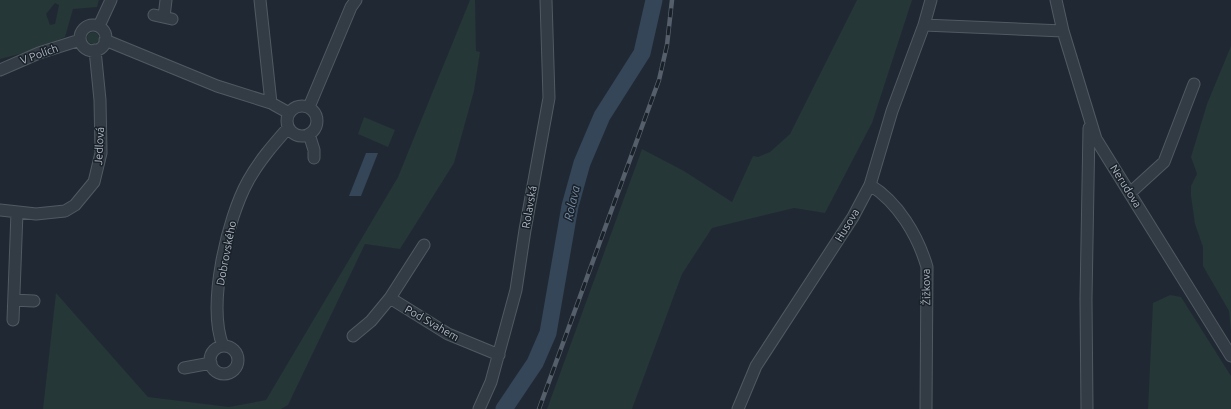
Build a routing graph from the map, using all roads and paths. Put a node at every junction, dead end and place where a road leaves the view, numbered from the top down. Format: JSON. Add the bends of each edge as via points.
{"nodes":[{"id":1,"x":111,"y":0,"type":"edge"},
{"id":2,"x":166,"y":0,"type":"edge"},
{"id":3,"x":260,"y":0,"type":"edge"},
{"id":4,"x":356,"y":0,"type":"edge"},
{"id":5,"x":546,"y":0,"type":"edge"},
{"id":6,"x":931,"y":0,"type":"edge"},
{"id":7,"x":1056,"y":0,"type":"edge"},
{"id":8,"x":163,"y":17,"type":"dead end"},
{"id":9,"x":924,"y":25,"type":"junction"},
{"id":10,"x":99,"y":26,"type":"junction"},
{"id":11,"x":1063,"y":31,"type":"junction"},
{"id":12,"x":80,"y":40,"type":"junction"},
{"id":13,"x":106,"y":40,"type":"junction"},
{"id":14,"x":95,"y":50,"type":"junction"},
{"id":15,"x":0,"y":70,"type":"edge"},
{"id":16,"x":1194,"y":84,"type":"dead end"},
{"id":17,"x":271,"y":103,"type":"junction"},
{"id":18,"x":309,"y":107,"type":"junction"},
{"id":19,"x":289,"y":113,"type":"junction"},
{"id":20,"x":1089,"y":118,"type":"junction"},
{"id":21,"x":288,"y":128,"type":"junction"},
{"id":22,"x":309,"y":134,"type":"junction"},
{"id":23,"x":314,"y":158,"type":"dead end"},
{"id":24,"x":870,"y":185,"type":"junction"},
{"id":25,"x":1130,"y":193,"type":"junction"},
{"id":26,"x":0,"y":210,"type":"edge"},
{"id":27,"x":17,"y":212,"type":"junction"},
{"id":28,"x":424,"y":245,"type":"dead end"},
{"id":29,"x":390,"y":298,"type":"junction"},
{"id":30,"x":14,"y":300,"type":"junction"},
{"id":31,"x":34,"y":301,"type":"dead end"},
{"id":32,"x":13,"y":320,"type":"dead end"},
{"id":33,"x":353,"y":336,"type":"dead end"},
{"id":34,"x":223,"y":346,"type":"junction"},
{"id":35,"x":498,"y":355,"type":"junction"},
{"id":36,"x":1231,"y":356,"type":"edge"},
{"id":37,"x":211,"y":363,"type":"junction"},
{"id":38,"x":184,"y":368,"type":"dead end"},
{"id":39,"x":479,"y":409,"type":"edge"},
{"id":40,"x":738,"y":409,"type":"edge"},
{"id":41,"x":926,"y":409,"type":"edge"},
{"id":42,"x":1087,"y":409,"type":"edge"}],
"edges":[{"from":1,"to":10,"type":"street"},
{"from":2,"to":8,"type":"street"},
{"from":3,"to":17,"type":"street"},
{"from":4,"to":18,"type":"street"},
{"from":5,"to":35,"type":"street","name":"Rolavská","via":[[549,98],[516,290]]},
{"from":6,"to":9,"type":"street","name":"Husova"},
{"from":7,"to":11,"type":"street","name":"Nerudova"},
{"from":9,"to":11,"type":"street"},
{"from":9,"to":24,"type":"street","name":"Husova","via":[[892,111]]},
{"from":10,"to":12,"type":"street","via":[[85,27]]},
{"from":10,"to":13,"type":"street"},
{"from":11,"to":20,"type":"street","name":"Nerudova"},
{"from":12,"to":14,"type":"street","via":[[85,48]]},
{"from":12,"to":15,"type":"street","name":"V Polích","via":[[39,52]]},
{"from":13,"to":14,"type":"street"},
{"from":13,"to":17,"type":"street","via":[[217,86]]},
{"from":14,"to":27,"type":"street","name":"Jedlová","via":[[100,100],[101,153],[94,182],[75,205],[65,211],[36,214]]},
{"from":16,"to":25,"type":"street","via":[[1164,162]]},
{"from":17,"to":19,"type":"street"},
{"from":18,"to":19,"type":"street","via":[[298,106]]},
{"from":18,"to":22,"type":"street","via":[[317,120]]},
{"from":19,"to":21,"type":"street"},
{"from":20,"to":25,"type":"street","name":"Nerudova","via":[[1096,139]]},
{"from":20,"to":42,"type":"street"},
{"from":21,"to":22,"type":"street","via":[[298,135]]},
{"from":21,"to":34,"type":"street","name":"Dobrovského","via":[[247,182],[228,235],[218,297],[219,328]]},
{"from":22,"to":23,"type":"street"},
{"from":24,"to":40,"type":"street","name":"Husova","via":[[853,217],[756,366]]},
{"from":24,"to":41,"type":"street","name":"Žižkova","via":[[883,193],[894,206],[921,248],[927,268]]},
{"from":25,"to":36,"type":"street","name":"Nerudova"},
{"from":26,"to":27,"type":"street","name":"Jedlová"},
{"from":27,"to":30,"type":"street"},
{"from":28,"to":29,"type":"street"},
{"from":29,"to":33,"type":"street","via":[[371,321]]},
{"from":29,"to":35,"type":"street","name":"Pod Svahem","via":[[448,334]]},
{"from":30,"to":31,"type":"street"},
{"from":30,"to":32,"type":"street"},
{"from":34,"to":37,"type":"street","via":[[213,353]]},
{"from":34,"to":37,"type":"street","via":[[237,353],[237,367],[228,374],[221,374],[215,371]]},
{"from":35,"to":39,"type":"street","name":"Rolavská","via":[[491,382]]},
{"from":37,"to":38,"type":"street"}]}
